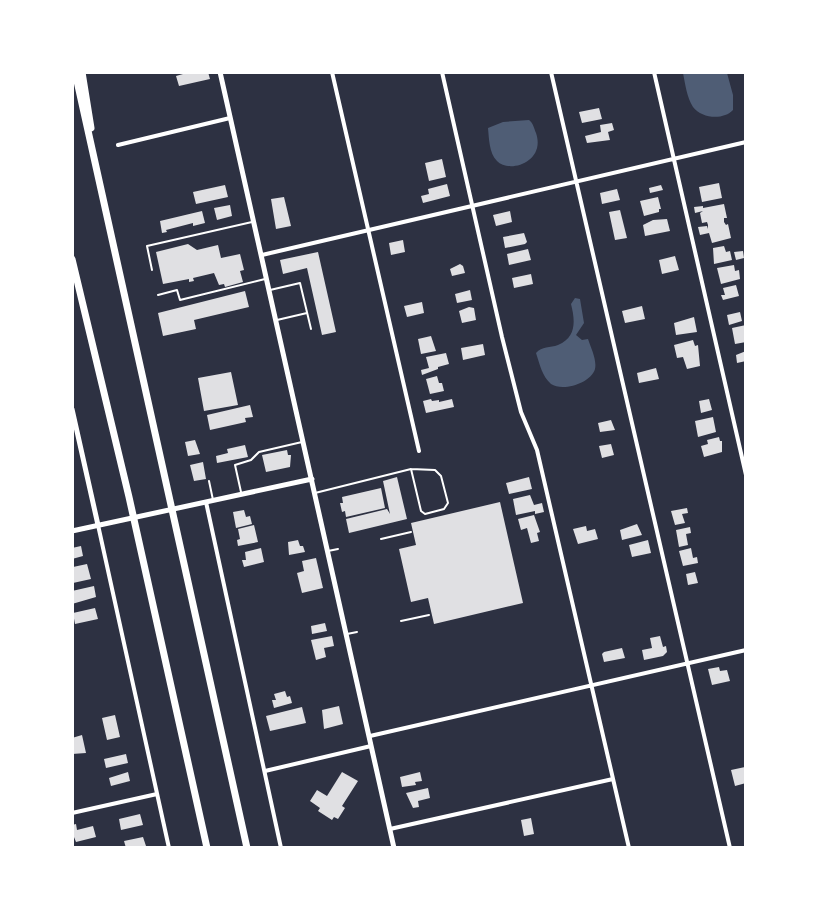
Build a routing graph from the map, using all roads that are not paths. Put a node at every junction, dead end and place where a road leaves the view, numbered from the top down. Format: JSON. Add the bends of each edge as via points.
{"nodes":[{"id":1,"x":75,"y":72,"type":"edge"},
{"id":2,"x":82,"y":72,"type":"edge"},
{"id":3,"x":220,"y":72,"type":"edge"},
{"id":4,"x":332,"y":72,"type":"edge"},
{"id":5,"x":442,"y":72,"type":"edge"},
{"id":6,"x":551,"y":72,"type":"edge"},
{"id":7,"x":654,"y":72,"type":"edge"},
{"id":8,"x":230,"y":118,"type":"junction"},
{"id":9,"x":746,"y":142,"type":"edge"},
{"id":10,"x":118,"y":145,"type":"dead end"},
{"id":11,"x":674,"y":159,"type":"junction"},
{"id":12,"x":576,"y":182,"type":"junction"},
{"id":13,"x":473,"y":206,"type":"junction"},
{"id":14,"x":105,"y":212,"type":"junction"},
{"id":15,"x":254,"y":221,"type":"junction"},
{"id":16,"x":369,"y":230,"type":"junction"},
{"id":17,"x":262,"y":255,"type":"junction"},
{"id":18,"x":72,"y":259,"type":"edge"},
{"id":19,"x":152,"y":270,"type":"dead end"},
{"id":20,"x":267,"y":279,"type":"junction"},
{"id":21,"x":270,"y":290,"type":"junction"},
{"id":22,"x":158,"y":295,"type":"dead end"},
{"id":23,"x":307,"y":312,"type":"junction"},
{"id":24,"x":277,"y":320,"type":"junction"},
{"id":25,"x":311,"y":328,"type":"dead end"},
{"id":26,"x":72,"y":409,"type":"edge"},
{"id":27,"x":304,"y":442,"type":"junction"},
{"id":28,"x":419,"y":452,"type":"dead end"},
{"id":29,"x":411,"y":469,"type":"junction"},
{"id":30,"x":746,"y":475,"type":"edge"},
{"id":31,"x":312,"y":479,"type":"junction"},
{"id":32,"x":209,"y":480,"type":"dead end"},
{"id":33,"x":315,"y":493,"type":"junction"},
{"id":34,"x":241,"y":494,"type":"junction"},
{"id":35,"x":213,"y":500,"type":"junction"},
{"id":36,"x":206,"y":502,"type":"junction"},
{"id":37,"x":98,"y":525,"type":"junction"},
{"id":38,"x":72,"y":531,"type":"edge"},
{"id":39,"x":411,"y":532,"type":"dead end"},
{"id":40,"x":381,"y":539,"type":"dead end"},
{"id":41,"x":338,"y":549,"type":"dead end"},
{"id":42,"x":328,"y":551,"type":"junction"},
{"id":43,"x":429,"y":615,"type":"dead end"},
{"id":44,"x":401,"y":621,"type":"dead end"},
{"id":45,"x":357,"y":632,"type":"dead end"},
{"id":46,"x":347,"y":634,"type":"junction"},
{"id":47,"x":746,"y":650,"type":"edge"},
{"id":48,"x":687,"y":663,"type":"junction"},
{"id":49,"x":592,"y":685,"type":"junction"},
{"id":50,"x":370,"y":736,"type":"junction"},
{"id":51,"x":372,"y":746,"type":"junction"},
{"id":52,"x":264,"y":771,"type":"junction"},
{"id":53,"x":614,"y":778,"type":"junction"},
{"id":54,"x":157,"y":794,"type":"junction"},
{"id":55,"x":72,"y":813,"type":"edge"},
{"id":56,"x":390,"y":829,"type":"junction"},
{"id":57,"x":170,"y":848,"type":"edge"},
{"id":58,"x":207,"y":848,"type":"edge"},
{"id":59,"x":247,"y":848,"type":"edge"},
{"id":60,"x":281,"y":848,"type":"edge"},
{"id":61,"x":394,"y":848,"type":"edge"},
{"id":62,"x":629,"y":848,"type":"edge"},
{"id":63,"x":730,"y":848,"type":"edge"}],
"edges":[{"from":1,"to":14,"type":"highway"},
{"from":2,"to":14,"type":"highway"},
{"from":3,"to":8,"type":"street"},
{"from":4,"to":16,"type":"street"},
{"from":5,"to":13,"type":"street"},
{"from":6,"to":12,"type":"street"},
{"from":7,"to":11,"type":"street"},
{"from":8,"to":10,"type":"street"},
{"from":8,"to":15,"type":"street"},
{"from":9,"to":11,"type":"street"},
{"from":11,"to":12,"type":"street"},
{"from":11,"to":30,"type":"street"},
{"from":12,"to":13,"type":"street"},
{"from":12,"to":48,"type":"street"},
{"from":13,"to":16,"type":"street"},
{"from":13,"to":49,"type":"street","via":[[502,337],[521,412],[537,450]]},
{"from":14,"to":59,"type":"highway"},
{"from":15,"to":17,"type":"street"},
{"from":15,"to":19,"type":"lane","via":[[147,246]]},
{"from":16,"to":17,"type":"street"},
{"from":16,"to":28,"type":"street"},
{"from":17,"to":20,"type":"street"},
{"from":18,"to":58,"type":"highway"},
{"from":20,"to":21,"type":"street"},
{"from":20,"to":22,"type":"lane","via":[[180,300],[177,290]]},
{"from":21,"to":23,"type":"lane","via":[[300,283]]},
{"from":21,"to":24,"type":"street"},
{"from":23,"to":24,"type":"lane"},
{"from":23,"to":25,"type":"lane"},
{"from":24,"to":27,"type":"street"},
{"from":26,"to":37,"type":"street"},
{"from":27,"to":31,"type":"street"},
{"from":27,"to":34,"type":"lane","via":[[259,452],[251,460],[237,463]]},
{"from":29,"to":29,"type":"lane","via":[[435,470],[441,476],[448,503],[444,509],[425,514],[420,511]]},
{"from":29,"to":33,"type":"lane"},
{"from":31,"to":33,"type":"street"},
{"from":31,"to":34,"type":"street"},
{"from":32,"to":35,"type":"lane"},
{"from":33,"to":42,"type":"street"},
{"from":34,"to":35,"type":"street"},
{"from":35,"to":36,"type":"street"},
{"from":36,"to":37,"type":"street"},
{"from":36,"to":52,"type":"street"},
{"from":37,"to":38,"type":"street"},
{"from":37,"to":54,"type":"street"},
{"from":39,"to":40,"type":"lane"},
{"from":41,"to":42,"type":"lane"},
{"from":42,"to":46,"type":"street"},
{"from":43,"to":44,"type":"lane"},
{"from":45,"to":46,"type":"lane"},
{"from":46,"to":50,"type":"street"},
{"from":47,"to":48,"type":"street"},
{"from":48,"to":49,"type":"street"},
{"from":48,"to":63,"type":"street"},
{"from":49,"to":50,"type":"street"},
{"from":49,"to":53,"type":"street"},
{"from":50,"to":51,"type":"street"},
{"from":51,"to":52,"type":"street"},
{"from":51,"to":56,"type":"street"},
{"from":52,"to":60,"type":"street"},
{"from":53,"to":56,"type":"street"},
{"from":53,"to":62,"type":"street"},
{"from":54,"to":55,"type":"street"},
{"from":54,"to":57,"type":"street"},
{"from":56,"to":61,"type":"street"}]}
